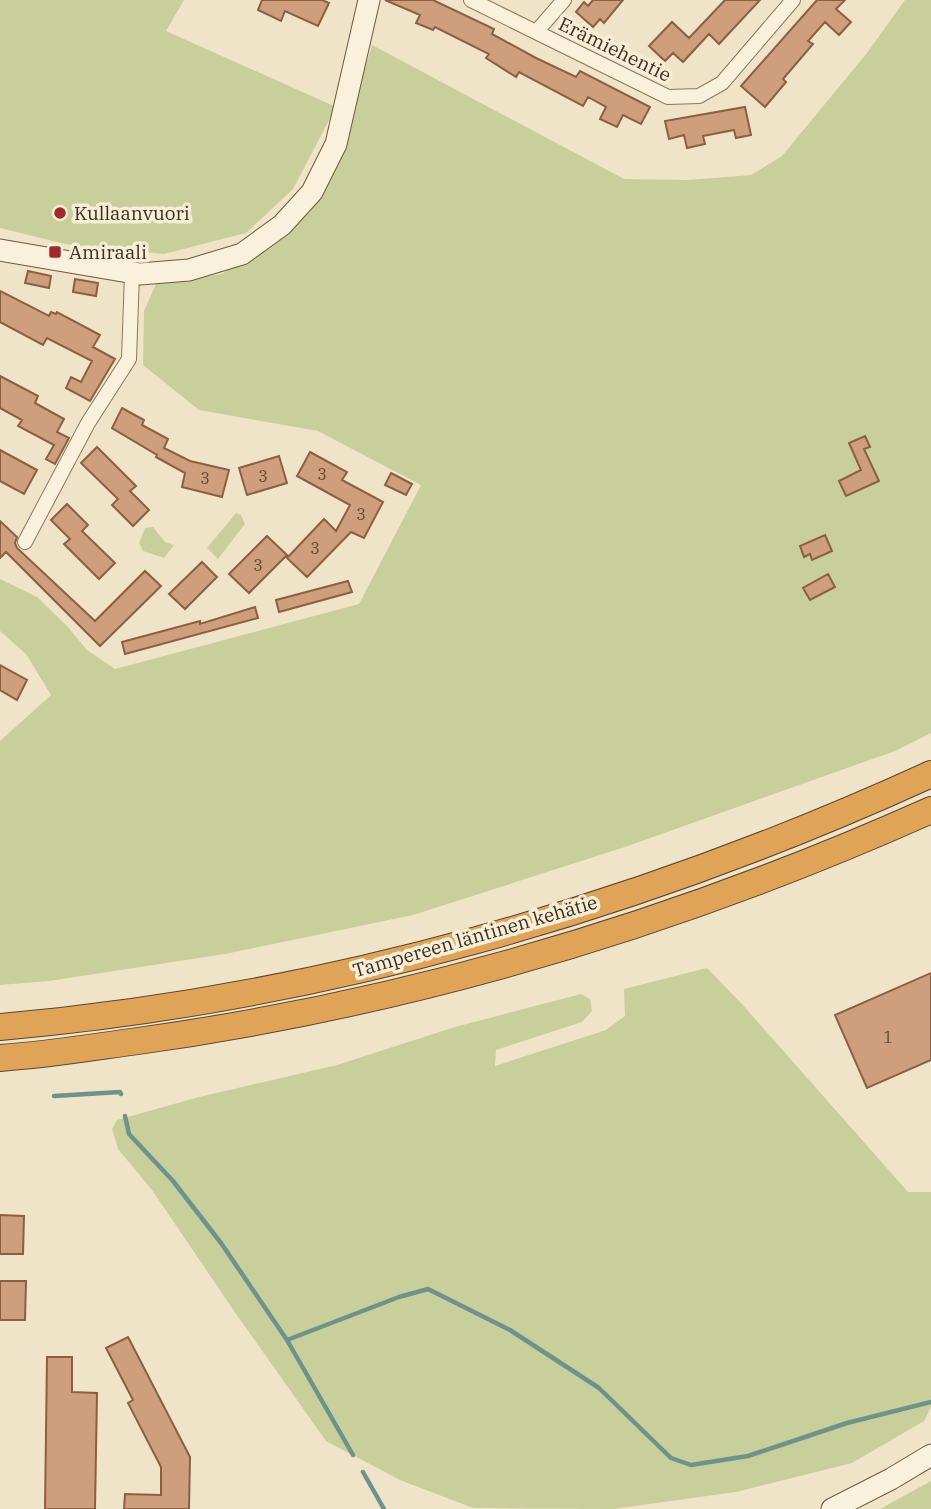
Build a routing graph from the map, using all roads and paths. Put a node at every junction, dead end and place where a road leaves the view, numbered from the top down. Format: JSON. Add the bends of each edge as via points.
{"nodes":[{"id":1,"x":369,"y":0,"type":"edge"},
{"id":2,"x":471,"y":0,"type":"edge"},
{"id":3,"x":564,"y":0,"type":"edge"},
{"id":4,"x":793,"y":0,"type":"edge"},
{"id":5,"x":537,"y":31,"type":"junction"},
{"id":6,"x":0,"y":250,"type":"edge"},
{"id":7,"x":132,"y":273,"type":"junction"},
{"id":8,"x":25,"y":542,"type":"dead end"},
{"id":9,"x":931,"y":774,"type":"edge"},
{"id":10,"x":931,"y":810,"type":"edge"},
{"id":11,"x":0,"y":1027,"type":"edge"},
{"id":12,"x":0,"y":1058,"type":"edge"},
{"id":13,"x":931,"y":1455,"type":"edge"},
{"id":14,"x":832,"y":1509,"type":"edge"}],
"edges":[{"from":1,"to":7,"type":"street","via":[[336,144],[312,192],[282,225],[242,254],[189,270]]},
{"from":2,"to":5,"type":"street","name":"Erämiehentie"},
{"from":3,"to":5,"type":"street"},
{"from":4,"to":5,"type":"street","name":"Erämiehentie","via":[[722,83],[699,96],[668,97]]},
{"from":6,"to":7,"type":"street"},
{"from":7,"to":8,"type":"street","via":[[130,359],[88,423]]},
{"from":9,"to":11,"type":"highway","name":"Tampereen läntinen kehätie","via":[[752,851],[434,951],[261,990]]},
{"from":10,"to":12,"type":"highway","name":"Tampereen läntinen kehätie","via":[[656,919],[520,962],[262,1022]]},
{"from":13,"to":14,"type":"street"}]}
